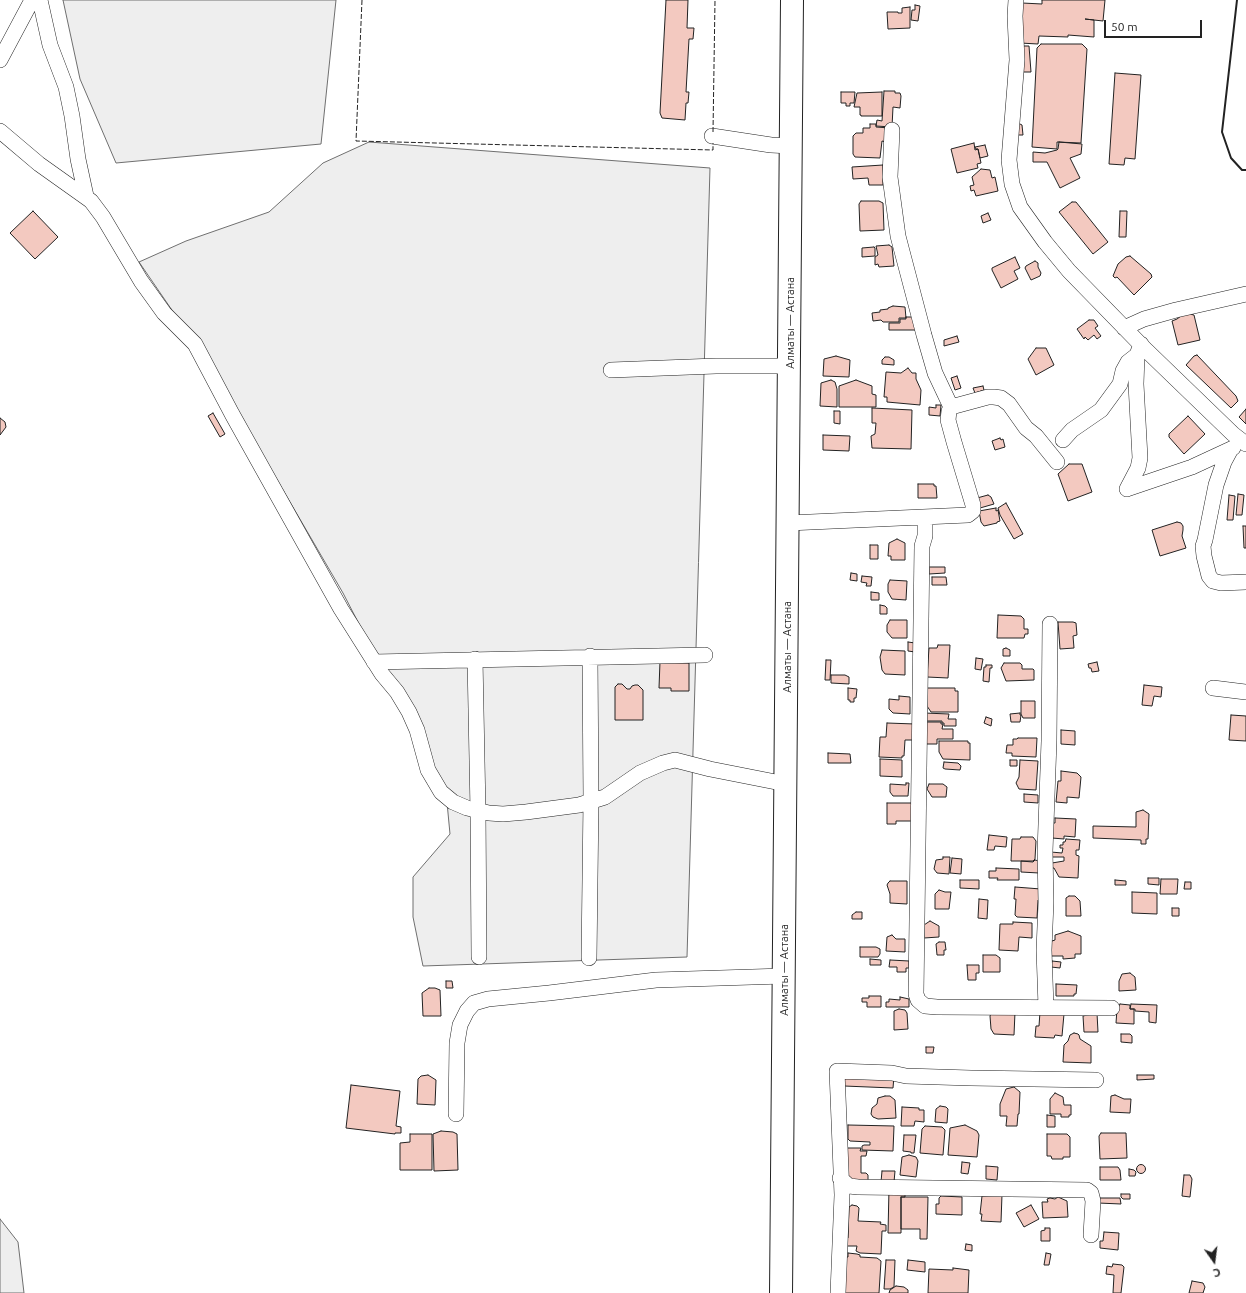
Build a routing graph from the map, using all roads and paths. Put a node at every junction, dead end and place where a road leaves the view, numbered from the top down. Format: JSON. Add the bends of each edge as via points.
{"nodes":[{"id":1,"x":32,"y":0,"type":"edge"},
{"id":2,"x":40,"y":0,"type":"edge"},
{"id":3,"x":792,"y":0,"type":"edge"},
{"id":4,"x":1016,"y":0,"type":"edge"},
{"id":5,"x":0,"y":60,"type":"edge"},
{"id":6,"x":892,"y":130,"type":"dead end"},
{"id":7,"x":0,"y":131,"type":"edge"},
{"id":8,"x":712,"y":136,"type":"dead end"},
{"id":9,"x":791,"y":146,"type":"junction"},
{"id":10,"x":86,"y":196,"type":"junction"},
{"id":11,"x":1246,"y":294,"type":"edge"},
{"id":12,"x":1124,"y":328,"type":"junction"},
{"id":13,"x":1139,"y":350,"type":"junction"},
{"id":14,"x":789,"y":366,"type":"junction"},
{"id":15,"x":611,"y":370,"type":"dead end"},
{"id":16,"x":952,"y":407,"type":"junction"},
{"id":17,"x":1063,"y":440,"type":"dead end"},
{"id":18,"x":1240,"y":445,"type":"edge"},
{"id":19,"x":1057,"y":462,"type":"dead end"},
{"id":20,"x":925,"y":517,"type":"junction"},
{"id":21,"x":788,"y":523,"type":"junction"},
{"id":22,"x":1246,"y":582,"type":"edge"},
{"id":23,"x":1050,"y":624,"type":"dead end"},
{"id":24,"x":705,"y":655,"type":"dead end"},
{"id":25,"x":590,"y":656,"type":"junction"},
{"id":26,"x":475,"y":659,"type":"junction"},
{"id":27,"x":374,"y":662,"type":"junction"},
{"id":28,"x":1213,"y":688,"type":"dead end"},
{"id":29,"x":1246,"y":692,"type":"edge"},
{"id":30,"x":786,"y":784,"type":"junction"},
{"id":31,"x":591,"y":801,"type":"junction"},
{"id":32,"x":478,"y":811,"type":"junction"},
{"id":33,"x":479,"y":957,"type":"dead end"},
{"id":34,"x":588,"y":958,"type":"dead end"},
{"id":35,"x":784,"y":976,"type":"junction"},
{"id":36,"x":1046,"y":1007,"type":"junction"},
{"id":37,"x":1112,"y":1008,"type":"dead end"},
{"id":38,"x":1096,"y":1080,"type":"dead end"},
{"id":39,"x":456,"y":1114,"type":"dead end"},
{"id":40,"x":840,"y":1178,"type":"junction"},
{"id":41,"x":1091,"y":1235,"type":"dead end"},
{"id":42,"x":781,"y":1293,"type":"edge"},
{"id":43,"x":838,"y":1293,"type":"edge"}],
"edges":[{"from":1,"to":5,"type":"street"},
{"from":2,"to":10,"type":"street","via":[[50,45],[67,94]]},
{"from":3,"to":9,"type":"highway","name":"Алматы — Астана"},
{"from":4,"to":12,"type":"street","via":[[1017,60],[1009,160],[1012,184],[1020,207],[1045,242]]},
{"from":6,"to":16,"type":"street","via":[[890,177],[898,236],[935,373]]},
{"from":7,"to":10,"type":"street","via":[[39,164]]},
{"from":8,"to":9,"type":"street"},
{"from":9,"to":14,"type":"highway","name":"Алматы — Астана"},
{"from":10,"to":27,"type":"street","via":[[164,313],[195,344],[341,609]]},
{"from":11,"to":12,"type":"street","via":[[1176,310]]},
{"from":12,"to":13,"type":"street"},
{"from":13,"to":17,"type":"street","via":[[1128,362],[1120,384],[1101,410],[1072,430]]},
{"from":13,"to":18,"type":"street","via":[[1223,424]]},
{"from":13,"to":18,"type":"street","via":[[1136,384],[1140,458],[1138,468],[1127,489],[1192,467]]},
{"from":14,"to":15,"type":"street"},
{"from":14,"to":21,"type":"highway","name":"Алматы — Астана"},
{"from":16,"to":19,"type":"street","via":[[988,397],[1001,398]]},
{"from":16,"to":20,"type":"street","via":[[948,411],[948,420],[973,511],[968,515]]},
{"from":18,"to":22,"type":"street","via":[[1224,462],[1216,485],[1203,546],[1209,576],[1213,581]]},
{"from":20,"to":21,"type":"street"},
{"from":20,"to":36,"type":"street","via":[[922,546],[916,994],[925,1006]]},
{"from":21,"to":30,"type":"highway","name":"Алматы — Астана"},
{"from":23,"to":36,"type":"street","via":[[1050,741],[1045,852]]},
{"from":24,"to":25,"type":"street"},
{"from":25,"to":26,"type":"street"},
{"from":25,"to":31,"type":"street"},
{"from":26,"to":27,"type":"street"},
{"from":26,"to":32,"type":"street"},
{"from":27,"to":32,"type":"street","via":[[409,712],[428,770],[441,792],[453,802]]},
{"from":28,"to":29,"type":"street"},
{"from":30,"to":31,"type":"street","via":[[675,760],[640,773],[605,797]]},
{"from":30,"to":35,"type":"highway","name":"Алматы — Астана"},
{"from":31,"to":32,"type":"street","via":[[526,812],[503,814]]},
{"from":31,"to":34,"type":"street"},
{"from":32,"to":33,"type":"street"},
{"from":35,"to":39,"type":"street","via":[[656,980],[488,999],[474,1003],[460,1025]]},
{"from":35,"to":42,"type":"highway","name":"Алматы — Астана"},
{"from":36,"to":37,"type":"street"},
{"from":38,"to":40,"type":"street","via":[[971,1078],[837,1071]]},
{"from":40,"to":41,"type":"street","via":[[849,1186],[858,1187],[1087,1190],[1091,1193],[1093,1201]]},
{"from":40,"to":43,"type":"street","via":[[842,1195]]}]}
